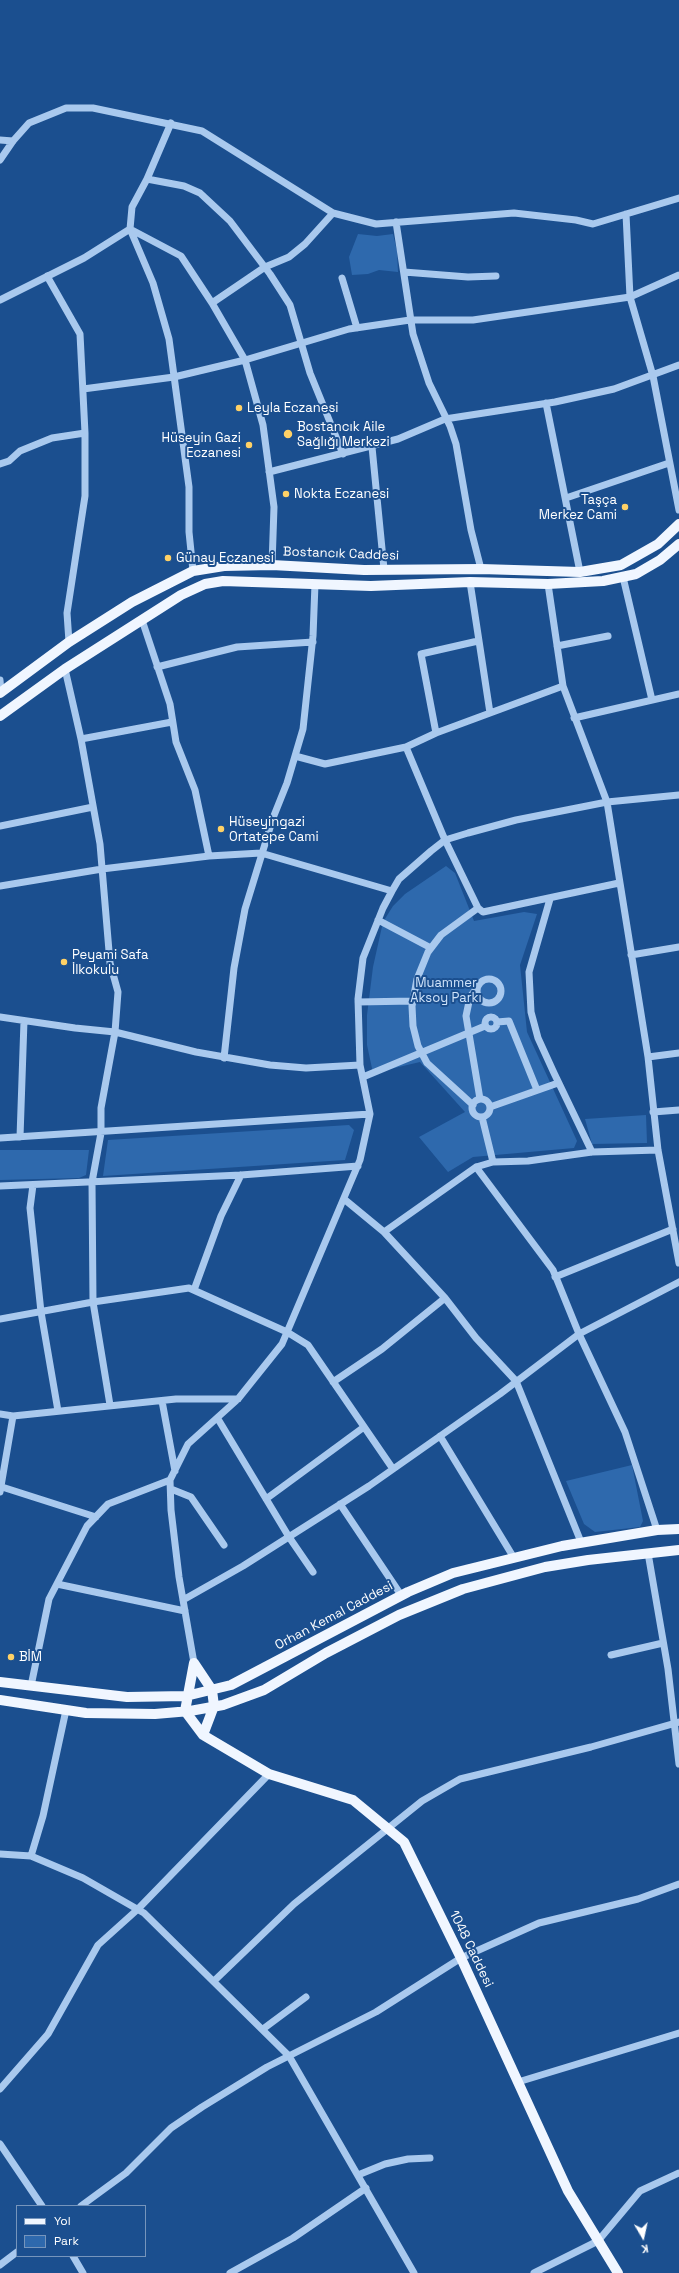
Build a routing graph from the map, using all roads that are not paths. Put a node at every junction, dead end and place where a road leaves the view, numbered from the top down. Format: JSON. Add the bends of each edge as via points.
{"nodes":[{"id":1,"x":171,"y":123,"type":"junction"},
{"id":2,"x":0,"y":140,"type":"edge"},
{"id":3,"x":13,"y":141,"type":"junction"},
{"id":4,"x":0,"y":160,"type":"edge"},
{"id":5,"x":147,"y":179,"type":"junction"},
{"id":6,"x":679,"y":198,"type":"edge"},
{"id":7,"x":333,"y":213,"type":"junction"},
{"id":8,"x":626,"y":214,"type":"junction"},
{"id":9,"x":396,"y":222,"type":"junction"},
{"id":10,"x":130,"y":229,"type":"junction"},
{"id":11,"x":265,"y":267,"type":"junction"},
{"id":12,"x":404,"y":272,"type":"junction"},
{"id":13,"x":679,"y":275,"type":"edge"},
{"id":14,"x":47,"y":276,"type":"junction"},
{"id":15,"x":496,"y":276,"type":"dead end"},
{"id":16,"x":342,"y":278,"type":"dead end"},
{"id":17,"x":630,"y":297,"type":"junction"},
{"id":18,"x":0,"y":300,"type":"edge"},
{"id":19,"x":212,"y":303,"type":"junction"},
{"id":20,"x":410,"y":320,"type":"junction"},
{"id":21,"x":357,"y":328,"type":"junction"},
{"id":22,"x":302,"y":343,"type":"junction"},
{"id":23,"x":245,"y":360,"type":"junction"},
{"id":24,"x":679,"y":365,"type":"edge"},
{"id":25,"x":653,"y":376,"type":"junction"},
{"id":26,"x":174,"y":377,"type":"junction"},
{"id":27,"x":83,"y":389,"type":"junction"},
{"id":28,"x":546,"y":403,"type":"junction"},
{"id":29,"x":445,"y":419,"type":"junction"},
{"id":30,"x":85,"y":433,"type":"junction"},
{"id":31,"x":372,"y":446,"type":"junction"},
{"id":32,"x":343,"y":454,"type":"junction"},
{"id":33,"x":669,"y":463,"type":"junction"},
{"id":34,"x":0,"y":464,"type":"edge"},
{"id":35,"x":269,"y":472,"type":"junction"},
{"id":36,"x":566,"y":498,"type":"junction"},
{"id":37,"x":679,"y":510,"type":"edge"},
{"id":38,"x":679,"y":524,"type":"edge"},
{"id":39,"x":679,"y":544,"type":"edge"},
{"id":40,"x":272,"y":565,"type":"junction"},
{"id":41,"x":384,"y":569,"type":"junction"},
{"id":42,"x":481,"y":570,"type":"junction"},
{"id":43,"x":193,"y":571,"type":"junction"},
{"id":44,"x":580,"y":572,"type":"junction"},
{"id":45,"x":623,"y":577,"type":"junction"},
{"id":46,"x":470,"y":582,"type":"junction"},
{"id":47,"x":315,"y":584,"type":"junction"},
{"id":48,"x":548,"y":584,"type":"junction"},
{"id":49,"x":142,"y":620,"type":"junction"},
{"id":50,"x":608,"y":636,"type":"dead end"},
{"id":51,"x":478,"y":641,"type":"junction"},
{"id":52,"x":69,"y":642,"type":"junction"},
{"id":53,"x":313,"y":642,"type":"junction"},
{"id":54,"x":557,"y":646,"type":"junction"},
{"id":55,"x":157,"y":667,"type":"junction"},
{"id":56,"x":65,"y":669,"type":"junction"},
{"id":57,"x":0,"y":680,"type":"edge"},
{"id":58,"x":564,"y":686,"type":"junction"},
{"id":59,"x":1,"y":693,"type":"edge"},
{"id":60,"x":679,"y":694,"type":"edge"},
{"id":61,"x":652,"y":700,"type":"junction"},
{"id":62,"x":490,"y":713,"type":"junction"},
{"id":63,"x":0,"y":716,"type":"edge"},
{"id":64,"x":574,"y":718,"type":"junction"},
{"id":65,"x":172,"y":722,"type":"junction"},
{"id":66,"x":436,"y":733,"type":"junction"},
{"id":67,"x":81,"y":740,"type":"junction"},
{"id":68,"x":406,"y":747,"type":"junction"},
{"id":69,"x":295,"y":756,"type":"junction"},
{"id":70,"x":679,"y":794,"type":"edge"},
{"id":71,"x":607,"y":802,"type":"junction"},
{"id":72,"x":93,"y":807,"type":"junction"},
{"id":73,"x":0,"y":826,"type":"edge"},
{"id":74,"x":445,"y":840,"type":"junction"},
{"id":75,"x":261,"y":853,"type":"junction"},
{"id":76,"x":209,"y":856,"type":"junction"},
{"id":77,"x":102,"y":869,"type":"junction"},
{"id":78,"x":619,"y":883,"type":"junction"},
{"id":79,"x":0,"y":886,"type":"edge"},
{"id":80,"x":392,"y":891,"type":"junction"},
{"id":81,"x":550,"y":899,"type":"junction"},
{"id":82,"x":478,"y":908,"type":"junction"},
{"id":83,"x":378,"y":920,"type":"junction"},
{"id":84,"x":679,"y":947,"type":"edge"},
{"id":85,"x":431,"y":948,"type":"junction"},
{"id":86,"x":631,"y":955,"type":"junction"},
{"id":87,"x":477,"y":988,"type":"dead end"},
{"id":88,"x":413,"y":1001,"type":"junction"},
{"id":89,"x":358,"y":1002,"type":"junction"},
{"id":90,"x":0,"y":1017,"type":"edge"},
{"id":91,"x":24,"y":1020,"type":"junction"},
{"id":92,"x":115,"y":1032,"type":"junction"},
{"id":93,"x":468,"y":1035,"type":"junction"},
{"id":94,"x":421,"y":1052,"type":"junction"},
{"id":95,"x":679,"y":1053,"type":"edge"},
{"id":96,"x":648,"y":1057,"type":"junction"},
{"id":97,"x":224,"y":1058,"type":"junction"},
{"id":98,"x":360,"y":1065,"type":"junction"},
{"id":99,"x":363,"y":1077,"type":"junction"},
{"id":100,"x":558,"y":1083,"type":"junction"},
{"id":101,"x":537,"y":1090,"type":"junction"},
{"id":102,"x":480,"y":1099,"type":"junction"},
{"id":103,"x":473,"y":1105,"type":"junction"},
{"id":104,"x":490,"y":1107,"type":"junction"},
{"id":105,"x":679,"y":1110,"type":"edge"},
{"id":106,"x":653,"y":1112,"type":"junction"},
{"id":107,"x":370,"y":1114,"type":"junction"},
{"id":108,"x":482,"y":1117,"type":"junction"},
{"id":109,"x":101,"y":1133,"type":"junction"},
{"id":110,"x":20,"y":1137,"type":"junction"},
{"id":111,"x":0,"y":1138,"type":"edge"},
{"id":112,"x":658,"y":1150,"type":"junction"},
{"id":113,"x":592,"y":1152,"type":"junction"},
{"id":114,"x":493,"y":1162,"type":"junction"},
{"id":115,"x":358,"y":1166,"type":"junction"},
{"id":116,"x":476,"y":1167,"type":"junction"},
{"id":117,"x":241,"y":1175,"type":"junction"},
{"id":118,"x":92,"y":1182,"type":"junction"},
{"id":119,"x":33,"y":1185,"type":"junction"},
{"id":120,"x":0,"y":1186,"type":"edge"},
{"id":121,"x":344,"y":1198,"type":"junction"},
{"id":122,"x":673,"y":1229,"type":"junction"},
{"id":123,"x":384,"y":1232,"type":"junction"},
{"id":124,"x":679,"y":1263,"type":"edge"},
{"id":125,"x":555,"y":1277,"type":"junction"},
{"id":126,"x":679,"y":1282,"type":"edge"},
{"id":127,"x":194,"y":1290,"type":"junction"},
{"id":128,"x":445,"y":1298,"type":"junction"},
{"id":129,"x":93,"y":1302,"type":"junction"},
{"id":130,"x":41,"y":1312,"type":"junction"},
{"id":131,"x":0,"y":1319,"type":"edge"},
{"id":132,"x":287,"y":1332,"type":"junction"},
{"id":133,"x":579,"y":1334,"type":"junction"},
{"id":134,"x":516,"y":1381,"type":"junction"},
{"id":135,"x":333,"y":1382,"type":"junction"},
{"id":136,"x":238,"y":1398,"type":"junction"},
{"id":137,"x":162,"y":1401,"type":"junction"},
{"id":138,"x":110,"y":1405,"type":"junction"},
{"id":139,"x":58,"y":1411,"type":"junction"},
{"id":140,"x":0,"y":1414,"type":"edge"},
{"id":141,"x":13,"y":1416,"type":"junction"},
{"id":142,"x":218,"y":1418,"type":"junction"},
{"id":143,"x":364,"y":1428,"type":"junction"},
{"id":144,"x":440,"y":1436,"type":"junction"},
{"id":145,"x":393,"y":1469,"type":"junction"},
{"id":146,"x":175,"y":1473,"type":"junction"},
{"id":147,"x":170,"y":1480,"type":"junction"},
{"id":148,"x":171,"y":1489,"type":"junction"},
{"id":149,"x":1,"y":1490,"type":"edge"},
{"id":150,"x":266,"y":1499,"type":"junction"},
{"id":151,"x":340,"y":1504,"type":"junction"},
{"id":152,"x":96,"y":1516,"type":"junction"},
{"id":153,"x":679,"y":1529,"type":"edge"},
{"id":154,"x":657,"y":1530,"type":"junction"},
{"id":155,"x":288,"y":1537,"type":"junction"},
{"id":156,"x":582,"y":1542,"type":"junction"},
{"id":157,"x":224,"y":1544,"type":"dead end"},
{"id":158,"x":679,"y":1550,"type":"edge"},
{"id":159,"x":648,"y":1554,"type":"junction"},
{"id":160,"x":514,"y":1558,"type":"junction"},
{"id":161,"x":313,"y":1572,"type":"dead end"},
{"id":162,"x":56,"y":1584,"type":"junction"},
{"id":163,"x":401,"y":1595,"type":"junction"},
{"id":164,"x":183,"y":1600,"type":"junction"},
{"id":165,"x":185,"y":1611,"type":"junction"},
{"id":166,"x":663,"y":1643,"type":"junction"},
{"id":167,"x":611,"y":1655,"type":"dead end"},
{"id":168,"x":194,"y":1663,"type":"junction"},
{"id":169,"x":0,"y":1682,"type":"edge"},
{"id":170,"x":31,"y":1686,"type":"junction"},
{"id":171,"x":213,"y":1698,"type":"junction"},
{"id":172,"x":0,"y":1700,"type":"edge"},
{"id":173,"x":186,"y":1704,"type":"junction"},
{"id":174,"x":66,"y":1710,"type":"junction"},
{"id":175,"x":677,"y":1723,"type":"edge"},
{"id":176,"x":203,"y":1735,"type":"junction"},
{"id":177,"x":679,"y":1764,"type":"edge"},
{"id":178,"x":269,"y":1774,"type":"junction"},
{"id":179,"x":388,"y":1827,"type":"junction"},
{"id":180,"x":0,"y":1854,"type":"edge"},
{"id":181,"x":31,"y":1856,"type":"junction"},
{"id":182,"x":679,"y":1884,"type":"edge"},
{"id":183,"x":138,"y":1909,"type":"junction"},
{"id":184,"x":461,"y":1958,"type":"junction"},
{"id":185,"x":214,"y":1981,"type":"junction"},
{"id":186,"x":306,"y":1997,"type":"dead end"},
{"id":187,"x":263,"y":2029,"type":"junction"},
{"id":188,"x":679,"y":2033,"type":"edge"},
{"id":189,"x":290,"y":2056,"type":"junction"},
{"id":190,"x":518,"y":2082,"type":"junction"},
{"id":191,"x":0,"y":2089,"type":"edge"},
{"id":192,"x":0,"y":2144,"type":"edge"},
{"id":193,"x":430,"y":2158,"type":"dead end"},
{"id":194,"x":679,"y":2173,"type":"edge"},
{"id":195,"x":358,"y":2175,"type":"junction"},
{"id":196,"x":366,"y":2188,"type":"junction"},
{"id":197,"x":41,"y":2205,"type":"edge"},
{"id":198,"x":82,"y":2205,"type":"edge"},
{"id":199,"x":598,"y":2241,"type":"junction"},
{"id":200,"x":16,"y":2253,"type":"edge"},
{"id":201,"x":74,"y":2257,"type":"edge"},
{"id":202,"x":0,"y":2264,"type":"edge"},
{"id":203,"x":83,"y":2273,"type":"edge"},
{"id":204,"x":230,"y":2273,"type":"edge"},
{"id":205,"x":414,"y":2273,"type":"edge"},
{"id":206,"x":534,"y":2273,"type":"edge"},
{"id":207,"x":618,"y":2273,"type":"edge"}],
"edges":[{"from":1,"to":3,"type":"street","via":[[93,108],[66,108],[29,123]]},
{"from":1,"to":5,"type":"street"},
{"from":1,"to":7,"type":"street","via":[[202,130]]},
{"from":2,"to":3,"type":"street"},
{"from":3,"to":4,"type":"street"},
{"from":5,"to":10,"type":"street","via":[[132,207]]},
{"from":5,"to":11,"type":"street","via":[[184,186],[200,193],[230,221]]},
{"from":6,"to":8,"type":"street"},
{"from":7,"to":9,"type":"street","via":[[376,224]]},
{"from":7,"to":11,"type":"street","via":[[305,244],[290,256]]},
{"from":8,"to":9,"type":"street","via":[[593,224],[514,213]]},
{"from":8,"to":17,"type":"street"},
{"from":9,"to":12,"type":"street"},
{"from":10,"to":14,"type":"street","via":[[84,258]]},
{"from":10,"to":19,"type":"street","via":[[181,256]]},
{"from":10,"to":26,"type":"street","via":[[153,283],[169,339]]},
{"from":11,"to":19,"type":"street"},
{"from":11,"to":22,"type":"street","via":[[290,305]]},
{"from":12,"to":15,"type":"street"},
{"from":12,"to":20,"type":"street"},
{"from":13,"to":17,"type":"street"},
{"from":14,"to":18,"type":"street"},
{"from":14,"to":27,"type":"street","via":[[80,334]]},
{"from":16,"to":21,"type":"street"},
{"from":17,"to":20,"type":"street","via":[[473,320]]},
{"from":17,"to":25,"type":"street"},
{"from":19,"to":23,"type":"street"},
{"from":20,"to":21,"type":"street"},
{"from":20,"to":29,"type":"street","via":[[429,383]]},
{"from":21,"to":22,"type":"street"},
{"from":22,"to":23,"type":"street"},
{"from":22,"to":32,"type":"street","via":[[310,373]]},
{"from":23,"to":26,"type":"street"},
{"from":23,"to":35,"type":"street","via":[[263,425]]},
{"from":24,"to":25,"type":"street"},
{"from":25,"to":28,"type":"street","via":[[614,389]]},
{"from":25,"to":33,"type":"street"},
{"from":26,"to":27,"type":"street"},
{"from":26,"to":43,"type":"street","via":[[189,487],[189,532]]},
{"from":27,"to":30,"type":"street"},
{"from":28,"to":29,"type":"street"},
{"from":28,"to":36,"type":"street"},
{"from":29,"to":31,"type":"street","via":[[398,439]]},
{"from":29,"to":42,"type":"street","via":[[450,426],[459,457],[471,530]]},
{"from":30,"to":34,"type":"street","via":[[52,438],[20,451],[9,461]]},
{"from":30,"to":52,"type":"street","via":[[85,496],[67,613]]},
{"from":31,"to":32,"type":"street"},
{"from":31,"to":41,"type":"street"},
{"from":32,"to":35,"type":"street"},
{"from":33,"to":36,"type":"street"},
{"from":33,"to":37,"type":"street"},
{"from":35,"to":40,"type":"street","via":[[274,507]]},
{"from":36,"to":44,"type":"street"},
{"from":38,"to":44,"type":"main road","name":"Bostancık Caddesi","via":[[658,544],[621,565]]},
{"from":39,"to":45,"type":"main road","via":[[660,560],[636,574]]},
{"from":40,"to":41,"type":"main road","name":"Bostancık Caddesi"},
{"from":40,"to":43,"type":"main road","name":"Bostancık Caddesi","via":[[224,566]]},
{"from":41,"to":42,"type":"main road","name":"Bostancık Caddesi"},
{"from":42,"to":44,"type":"main road","name":"Bostancık Caddesi"},
{"from":43,"to":52,"type":"main road","name":"Bostancık Caddesi","via":[[132,602]]},
{"from":45,"to":48,"type":"main road","via":[[603,581]]},
{"from":45,"to":61,"type":"street"},
{"from":46,"to":47,"type":"main road","via":[[371,586]]},
{"from":46,"to":48,"type":"main road"},
{"from":46,"to":51,"type":"street"},
{"from":47,"to":49,"type":"main road","via":[[223,581],[204,584]]},
{"from":47,"to":53,"type":"street"},
{"from":48,"to":54,"type":"street"},
{"from":49,"to":55,"type":"street"},
{"from":49,"to":56,"type":"main road"},
{"from":50,"to":54,"type":"street"},
{"from":51,"to":62,"type":"street"},
{"from":51,"to":66,"type":"street","via":[[421,654]]},
{"from":52,"to":59,"type":"main road","name":"Bostancık Caddesi"},
{"from":53,"to":55,"type":"street","via":[[237,647]]},
{"from":53,"to":69,"type":"street","via":[[303,729]]},
{"from":54,"to":58,"type":"street"},
{"from":55,"to":65,"type":"street","via":[[170,704]]},
{"from":56,"to":63,"type":"main road"},
{"from":56,"to":67,"type":"street"},
{"from":57,"to":59,"type":"street"},
{"from":58,"to":62,"type":"street"},
{"from":58,"to":64,"type":"street"},
{"from":60,"to":61,"type":"street"},
{"from":61,"to":64,"type":"street"},
{"from":62,"to":66,"type":"street"},
{"from":64,"to":71,"type":"street"},
{"from":65,"to":67,"type":"street"},
{"from":65,"to":76,"type":"street","via":[[176,742],[195,790]]},
{"from":66,"to":68,"type":"street"},
{"from":67,"to":72,"type":"street"},
{"from":68,"to":69,"type":"street","via":[[325,764]]},
{"from":68,"to":74,"type":"street"},
{"from":69,"to":75,"type":"street"},
{"from":70,"to":71,"type":"street"},
{"from":71,"to":74,"type":"street","via":[[516,820]]},
{"from":71,"to":78,"type":"street"},
{"from":72,"to":73,"type":"street"},
{"from":72,"to":77,"type":"street"},
{"from":74,"to":80,"type":"street","via":[[399,879]]},
{"from":74,"to":82,"type":"street"},
{"from":75,"to":76,"type":"street"},
{"from":75,"to":80,"type":"street"},
{"from":75,"to":97,"type":"street","via":[[238,940]]},
{"from":76,"to":77,"type":"street"},
{"from":77,"to":79,"type":"street"},
{"from":77,"to":92,"type":"street","via":[[110,963],[118,992]]},
{"from":78,"to":81,"type":"street"},
{"from":78,"to":86,"type":"street"},
{"from":80,"to":83,"type":"street"},
{"from":81,"to":82,"type":"street","via":[[483,912]]},
{"from":81,"to":100,"type":"street","via":[[529,972],[531,1012],[538,1038]]},
{"from":82,"to":85,"type":"street","via":[[441,935]]},
{"from":83,"to":85,"type":"street"},
{"from":83,"to":89,"type":"street","via":[[363,958]]},
{"from":84,"to":86,"type":"street"},
{"from":85,"to":88,"type":"street","via":[[417,979]]},
{"from":86,"to":96,"type":"street"},
{"from":87,"to":93,"type":"street","via":[[470,997],[466,1016]]},
{"from":88,"to":89,"type":"street"},
{"from":88,"to":94,"type":"street","via":[[412,1026]]},
{"from":89,"to":98,"type":"street"},
{"from":90,"to":91,"type":"street"},
{"from":91,"to":92,"type":"street"},
{"from":91,"to":110,"type":"street"},
{"from":92,"to":97,"type":"street"},
{"from":92,"to":109,"type":"street","via":[[101,1108]]},
{"from":93,"to":94,"type":"street"},
{"from":93,"to":101,"type":"street","via":[[485,1026],[489,1018],[497,1022],[509,1021]]},
{"from":93,"to":102,"type":"street"},
{"from":94,"to":99,"type":"street"},
{"from":94,"to":103,"type":"street","via":[[427,1063]]},
{"from":95,"to":96,"type":"street"},
{"from":96,"to":106,"type":"street"},
{"from":97,"to":98,"type":"street","via":[[306,1068]]},
{"from":98,"to":99,"type":"street"},
{"from":99,"to":107,"type":"street"},
{"from":100,"to":101,"type":"street"},
{"from":100,"to":113,"type":"street"},
{"from":101,"to":104,"type":"street"},
{"from":102,"to":103,"type":"street"},
{"from":102,"to":104,"type":"street","via":[[486,1100]]},
{"from":103,"to":108,"type":"street","via":[[474,1113]]},
{"from":104,"to":108,"type":"street","via":[[489,1112]]},
{"from":105,"to":106,"type":"street"},
{"from":106,"to":112,"type":"street"},
{"from":107,"to":109,"type":"street"},
{"from":107,"to":115,"type":"street"},
{"from":108,"to":114,"type":"street"},
{"from":109,"to":110,"type":"street"},
{"from":109,"to":118,"type":"street"},
{"from":110,"to":111,"type":"street"},
{"from":112,"to":113,"type":"street"},
{"from":112,"to":122,"type":"street"},
{"from":113,"to":114,"type":"street","via":[[528,1161]]},
{"from":114,"to":116,"type":"street"},
{"from":115,"to":117,"type":"street"},
{"from":115,"to":121,"type":"street"},
{"from":116,"to":123,"type":"street"},
{"from":116,"to":125,"type":"street","via":[[553,1270]]},
{"from":117,"to":118,"type":"street"},
{"from":117,"to":127,"type":"street","via":[[221,1216]]},
{"from":118,"to":119,"type":"street"},
{"from":118,"to":129,"type":"street"},
{"from":119,"to":120,"type":"street"},
{"from":119,"to":130,"type":"street","via":[[30,1208]]},
{"from":121,"to":123,"type":"street"},
{"from":121,"to":132,"type":"street"},
{"from":122,"to":124,"type":"street"},
{"from":122,"to":125,"type":"street"},
{"from":123,"to":128,"type":"street"},
{"from":125,"to":133,"type":"street"},
{"from":126,"to":133,"type":"street"},
{"from":127,"to":129,"type":"street","via":[[189,1288]]},
{"from":127,"to":132,"type":"street"},
{"from":128,"to":134,"type":"street","via":[[476,1338]]},
{"from":128,"to":135,"type":"street","via":[[382,1349]]},
{"from":129,"to":130,"type":"street"},
{"from":129,"to":138,"type":"street"},
{"from":130,"to":131,"type":"street"},
{"from":130,"to":139,"type":"street"},
{"from":132,"to":135,"type":"street","via":[[308,1345]]},
{"from":132,"to":136,"type":"street","via":[[282,1344]]},
{"from":133,"to":134,"type":"street"},
{"from":133,"to":154,"type":"street","via":[[625,1432]]},
{"from":134,"to":144,"type":"street"},
{"from":134,"to":156,"type":"street"},
{"from":135,"to":143,"type":"street"},
{"from":136,"to":137,"type":"street"},
{"from":136,"to":142,"type":"street"},
{"from":137,"to":138,"type":"street"},
{"from":137,"to":146,"type":"street"},
{"from":138,"to":139,"type":"street"},
{"from":139,"to":141,"type":"street"},
{"from":140,"to":141,"type":"street"},
{"from":141,"to":149,"type":"street"},
{"from":142,"to":146,"type":"street","via":[[188,1444]]},
{"from":142,"to":150,"type":"street"},
{"from":143,"to":145,"type":"street"},
{"from":143,"to":150,"type":"street"},
{"from":144,"to":145,"type":"street"},
{"from":144,"to":160,"type":"street"},
{"from":145,"to":151,"type":"street"},
{"from":146,"to":147,"type":"street"},
{"from":147,"to":148,"type":"street"},
{"from":147,"to":152,"type":"street","via":[[108,1504]]},
{"from":148,"to":157,"type":"street","via":[[191,1497]]},
{"from":148,"to":164,"type":"street","via":[[171,1510]]},
{"from":149,"to":152,"type":"street"},
{"from":150,"to":155,"type":"street"},
{"from":151,"to":155,"type":"street"},
{"from":151,"to":163,"type":"street"},
{"from":152,"to":162,"type":"street"},
{"from":153,"to":154,"type":"main road","name":"Orhan Kemal Caddesi"},
{"from":154,"to":156,"type":"main road","name":"Orhan Kemal Caddesi"},
{"from":155,"to":161,"type":"street"},
{"from":155,"to":164,"type":"street"},
{"from":156,"to":160,"type":"main road","name":"Orhan Kemal Caddesi"},
{"from":158,"to":159,"type":"main road","name":"Orhan Kemal Caddesi"},
{"from":159,"to":166,"type":"street"},
{"from":159,"to":171,"type":"main road","name":"Orhan Kemal Caddesi","via":[[545,1567],[432,1600],[326,1653],[264,1690]]},
{"from":160,"to":163,"type":"main road","name":"Orhan Kemal Caddesi","via":[[453,1573]]},
{"from":162,"to":165,"type":"street"},
{"from":162,"to":170,"type":"street","via":[[49,1599]]},
{"from":163,"to":171,"type":"main road","name":"Orhan Kemal Caddesi","via":[[231,1685]]},
{"from":164,"to":165,"type":"street"},
{"from":165,"to":168,"type":"street"},
{"from":166,"to":167,"type":"street"},
{"from":166,"to":175,"type":"street"},
{"from":168,"to":171,"type":"main road"},
{"from":168,"to":173,"type":"main road"},
{"from":169,"to":170,"type":"main road","name":"Orhan Kemal Caddesi"},
{"from":170,"to":173,"type":"main road","name":"Orhan Kemal Caddesi"},
{"from":171,"to":173,"type":"main road","name":"Orhan Kemal Caddesi"},
{"from":171,"to":173,"type":"main road","name":"Orhan Kemal Caddesi"},
{"from":171,"to":176,"type":"main road"},
{"from":172,"to":174,"type":"main road","name":"Orhan Kemal Caddesi"},
{"from":173,"to":174,"type":"main road","name":"Orhan Kemal Caddesi","via":[[155,1714],[86,1713]]},
{"from":173,"to":176,"type":"main road","name":"1048 Caddesi"},
{"from":174,"to":181,"type":"street"},
{"from":175,"to":177,"type":"street"},
{"from":175,"to":179,"type":"street","via":[[460,1779],[422,1801]]},
{"from":176,"to":178,"type":"main road","name":"1048 Caddesi"},
{"from":178,"to":179,"type":"main road","name":"1048 Caddesi","via":[[353,1800]]},
{"from":178,"to":183,"type":"street"},
{"from":179,"to":184,"type":"main road","name":"1048 Caddesi","via":[[404,1842]]},
{"from":179,"to":185,"type":"street","via":[[294,1904]]},
{"from":180,"to":181,"type":"street"},
{"from":181,"to":183,"type":"street","via":[[83,1878]]},
{"from":182,"to":184,"type":"street","via":[[638,1899],[539,1923]]},
{"from":183,"to":185,"type":"street"},
{"from":183,"to":191,"type":"street","via":[[98,1945],[48,2034]]},
{"from":184,"to":189,"type":"street","via":[[376,2012]]},
{"from":184,"to":190,"type":"main road","name":"1048 Caddesi"},
{"from":185,"to":187,"type":"street"},
{"from":186,"to":187,"type":"street"},
{"from":187,"to":189,"type":"street"},
{"from":188,"to":190,"type":"street"},
{"from":189,"to":195,"type":"street"},
{"from":189,"to":198,"type":"street","via":[[267,2067],[171,2128],[126,2173]]},
{"from":190,"to":199,"type":"main road","name":"1048 Caddesi","via":[[568,2191]]},
{"from":192,"to":197,"type":"street"},
{"from":193,"to":195,"type":"street","via":[[385,2164]]},
{"from":194,"to":199,"type":"street","via":[[640,2191]]},
{"from":195,"to":196,"type":"street"},
{"from":196,"to":204,"type":"street","via":[[293,2238]]},
{"from":196,"to":205,"type":"street"},
{"from":199,"to":206,"type":"street"},
{"from":199,"to":207,"type":"main road","name":"1048 Caddesi"},
{"from":200,"to":202,"type":"street"},
{"from":201,"to":203,"type":"street"}]}
